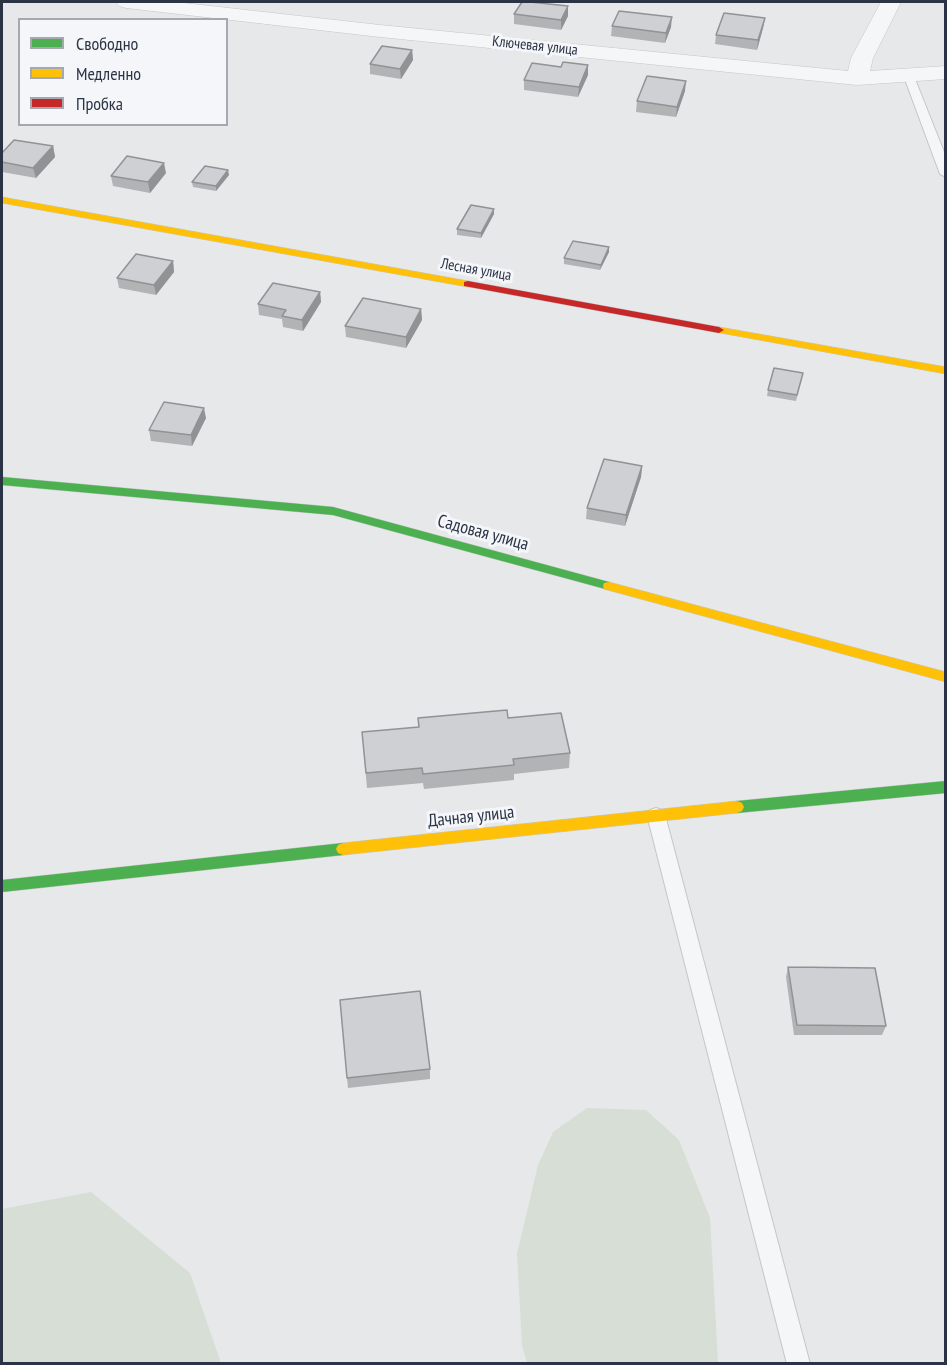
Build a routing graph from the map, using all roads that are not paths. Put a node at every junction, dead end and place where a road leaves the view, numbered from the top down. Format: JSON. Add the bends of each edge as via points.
{"nodes":[{"id":1,"x":126,"y":2,"type":"edge"},
{"id":2,"x":891,"y":2,"type":"edge"},
{"id":3,"x":945,"y":72,"type":"edge"},
{"id":4,"x":908,"y":74,"type":"junction"},
{"id":5,"x":857,"y":78,"type":"junction"},
{"id":6,"x":945,"y":174,"type":"edge"},
{"id":7,"x":2,"y":200,"type":"edge"},
{"id":8,"x":945,"y":371,"type":"edge"},
{"id":9,"x":2,"y":481,"type":"edge"},
{"id":10,"x":945,"y":677,"type":"edge"},
{"id":11,"x":945,"y":787,"type":"edge"},
{"id":12,"x":656,"y":815,"type":"junction"},
{"id":13,"x":2,"y":886,"type":"edge"},
{"id":14,"x":798,"y":1364,"type":"edge"}],
"edges":[{"from":1,"to":5,"type":"street","name":"Ключевая улица"},
{"from":2,"to":5,"type":"street","via":[[862,58]]},
{"from":3,"to":4,"type":"street","name":"Ключевая улица"},
{"from":4,"to":5,"type":"street","name":"Ключевая улица"},
{"from":4,"to":6,"type":"lane"},
{"from":7,"to":8,"type":"street","name":"Лесная улица"},
{"from":9,"to":10,"type":"street","name":"Садовая улица","via":[[333,511]]},
{"from":11,"to":12,"type":"street","name":"Дачная улица"},
{"from":12,"to":13,"type":"street","name":"Дачная улица"},
{"from":12,"to":14,"type":"lane"}]}
